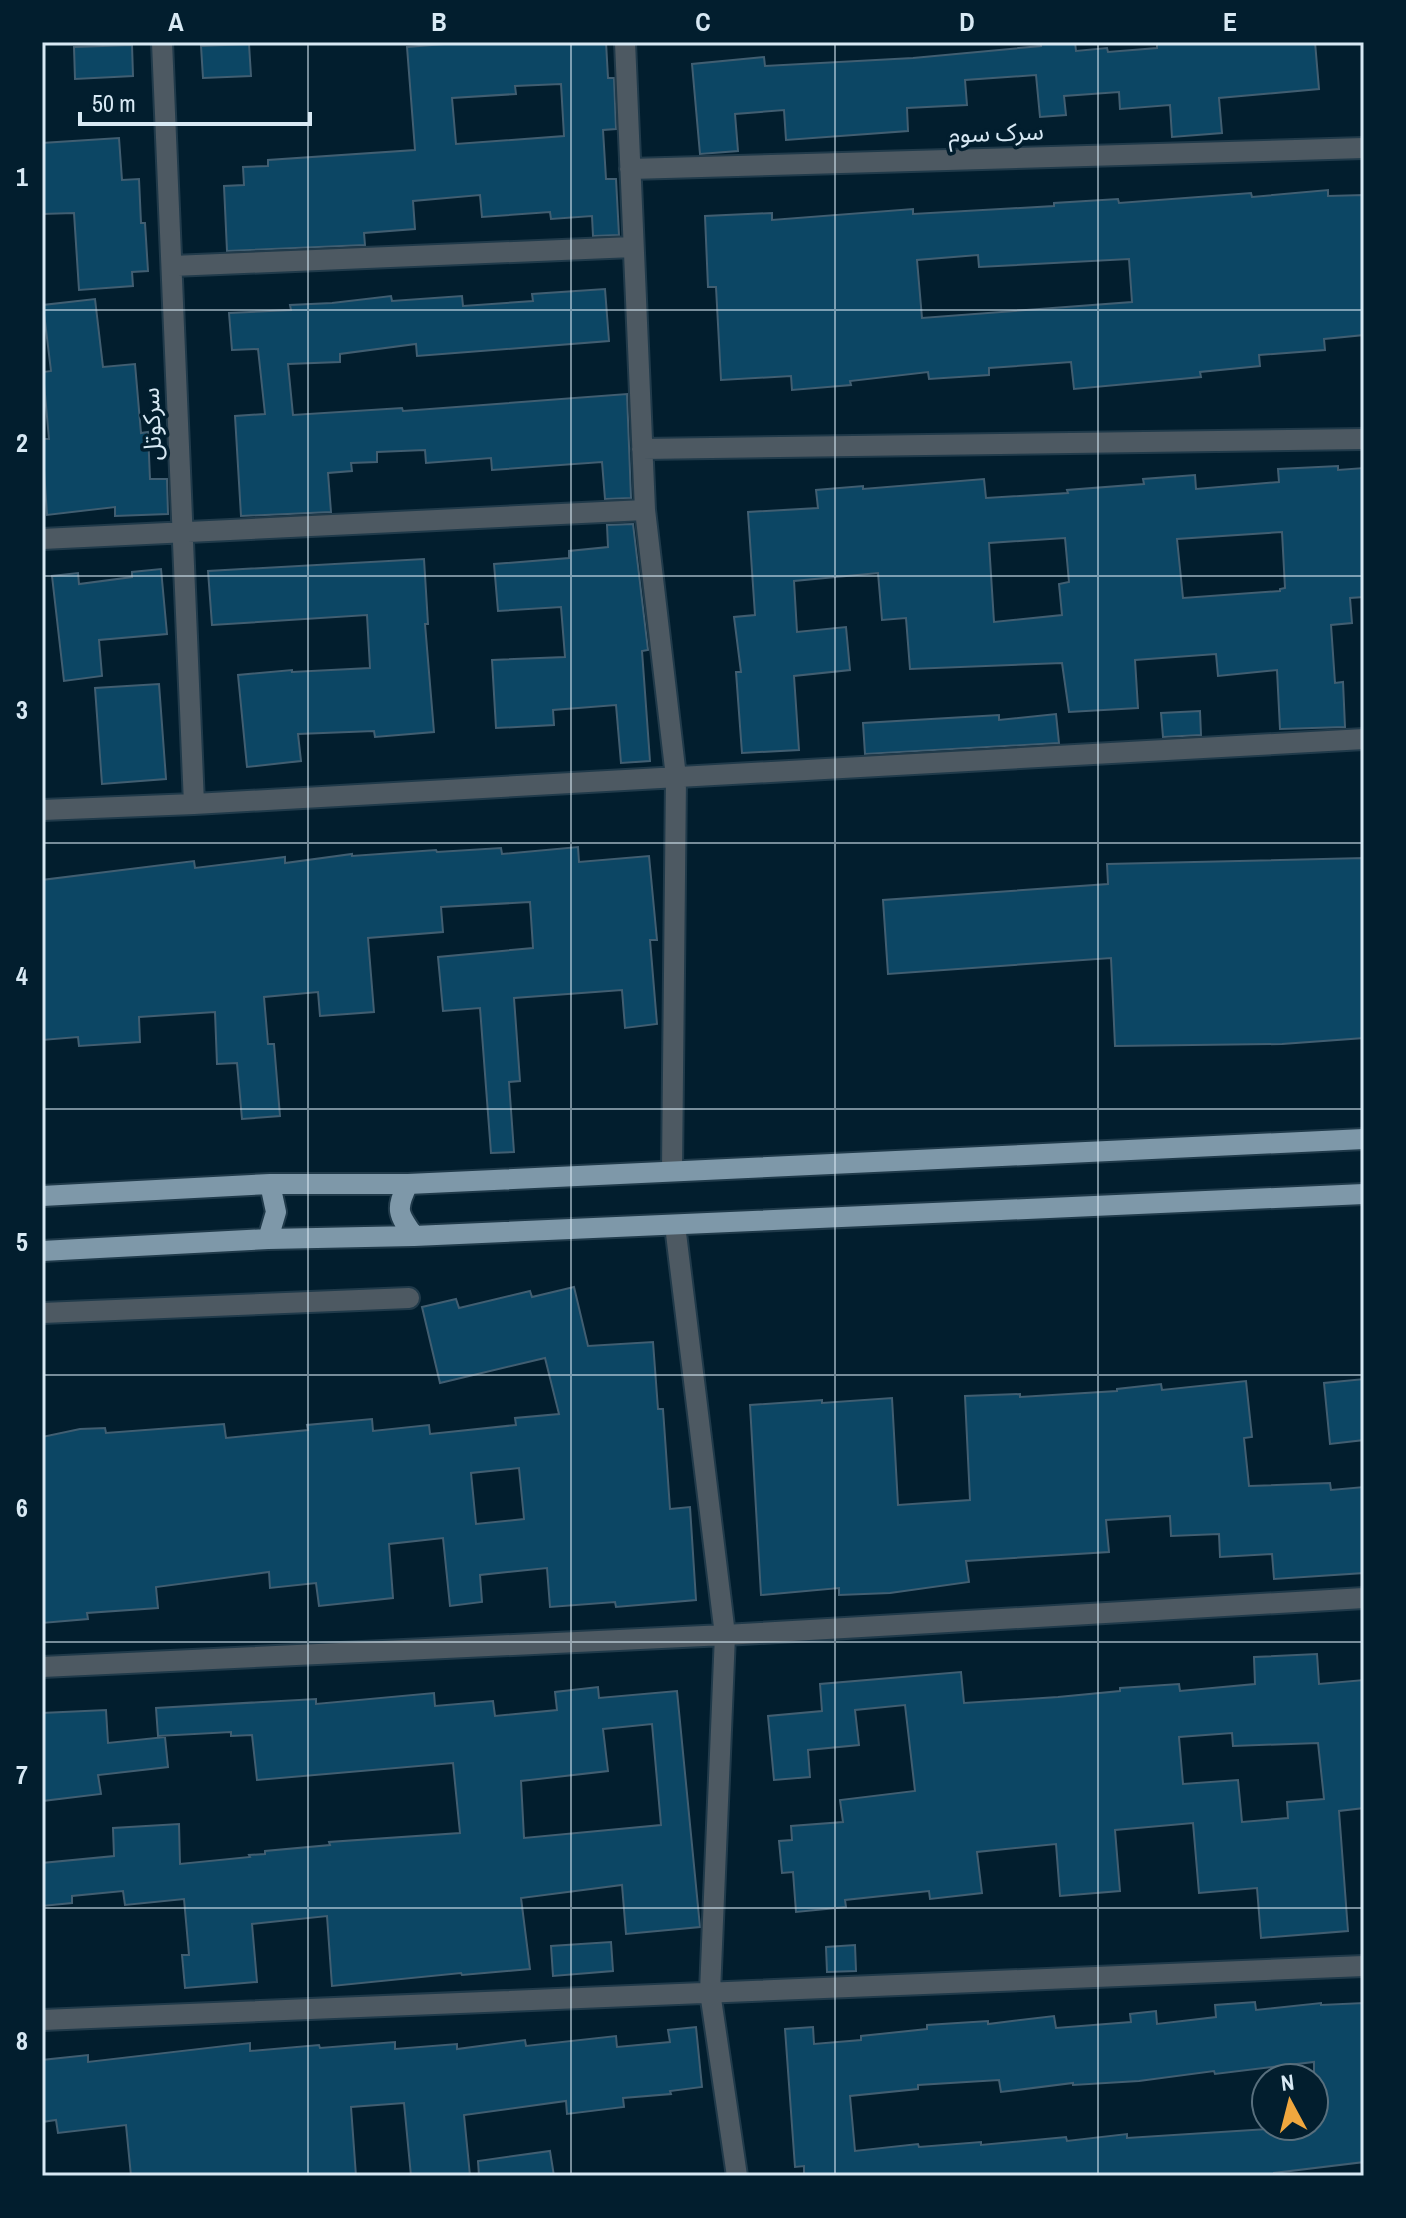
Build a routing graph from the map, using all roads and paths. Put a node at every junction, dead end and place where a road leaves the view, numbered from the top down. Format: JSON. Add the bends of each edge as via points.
{"nodes":[{"id":1,"x":162,"y":42,"type":"edge"},
{"id":2,"x":625,"y":42,"type":"edge"},
{"id":3,"x":1364,"y":148,"type":"edge"},
{"id":4,"x":630,"y":169,"type":"junction"},
{"id":5,"x":633,"y":247,"type":"junction"},
{"id":6,"x":172,"y":266,"type":"junction"},
{"id":7,"x":1364,"y":439,"type":"edge"},
{"id":8,"x":642,"y":449,"type":"junction"},
{"id":9,"x":645,"y":510,"type":"junction"},
{"id":10,"x":182,"y":533,"type":"junction"},
{"id":11,"x":42,"y":539,"type":"edge"},
{"id":12,"x":1364,"y":739,"type":"edge"},
{"id":13,"x":676,"y":777,"type":"junction"},
{"id":14,"x":194,"y":804,"type":"junction"},
{"id":15,"x":42,"y":810,"type":"edge"},
{"id":16,"x":1364,"y":1139,"type":"edge"},
{"id":17,"x":672,"y":1171,"type":"junction"},
{"id":18,"x":270,"y":1184,"type":"junction"},
{"id":19,"x":408,"y":1184,"type":"junction"},
{"id":20,"x":1364,"y":1194,"type":"edge"},
{"id":21,"x":42,"y":1196,"type":"edge"},
{"id":22,"x":675,"y":1225,"type":"junction"},
{"id":23,"x":414,"y":1236,"type":"junction"},
{"id":24,"x":268,"y":1239,"type":"junction"},
{"id":25,"x":42,"y":1251,"type":"edge"},
{"id":26,"x":409,"y":1298,"type":"dead end"},
{"id":27,"x":42,"y":1313,"type":"edge"},
{"id":28,"x":1364,"y":1598,"type":"edge"},
{"id":29,"x":725,"y":1635,"type":"junction"},
{"id":30,"x":42,"y":1667,"type":"edge"},
{"id":31,"x":1364,"y":1966,"type":"edge"},
{"id":32,"x":710,"y":1992,"type":"junction"},
{"id":33,"x":42,"y":2020,"type":"edge"},
{"id":34,"x":737,"y":2176,"type":"edge"}],
"edges":[{"from":1,"to":6,"type":"street","name":"سرکوتل"},
{"from":2,"to":4,"type":"street"},
{"from":3,"to":4,"type":"street","name":"سرک سوم"},
{"from":4,"to":5,"type":"street"},
{"from":5,"to":6,"type":"street"},
{"from":5,"to":8,"type":"street"},
{"from":6,"to":10,"type":"street","name":"سرکوتل"},
{"from":7,"to":8,"type":"street"},
{"from":8,"to":9,"type":"street"},
{"from":9,"to":10,"type":"street"},
{"from":9,"to":13,"type":"street"},
{"from":10,"to":11,"type":"street"},
{"from":10,"to":14,"type":"street","name":"سرکوتل"},
{"from":12,"to":13,"type":"street"},
{"from":13,"to":14,"type":"street"},
{"from":13,"to":17,"type":"street"},
{"from":14,"to":15,"type":"street"},
{"from":16,"to":17,"type":"main road"},
{"from":17,"to":19,"type":"main road"},
{"from":18,"to":19,"type":"main road"},
{"from":18,"to":21,"type":"main road"},
{"from":18,"to":24,"type":"main road","via":[[276,1212]]},
{"from":19,"to":23,"type":"main road","via":[[398,1207]]},
{"from":20,"to":22,"type":"main road"},
{"from":22,"to":23,"type":"main road"},
{"from":22,"to":29,"type":"street"},
{"from":23,"to":24,"type":"main road"},
{"from":24,"to":25,"type":"main road"},
{"from":26,"to":27,"type":"street"},
{"from":28,"to":29,"type":"street"},
{"from":29,"to":30,"type":"street"},
{"from":29,"to":32,"type":"street"},
{"from":31,"to":32,"type":"street"},
{"from":32,"to":33,"type":"street"},
{"from":32,"to":34,"type":"street"}]}
